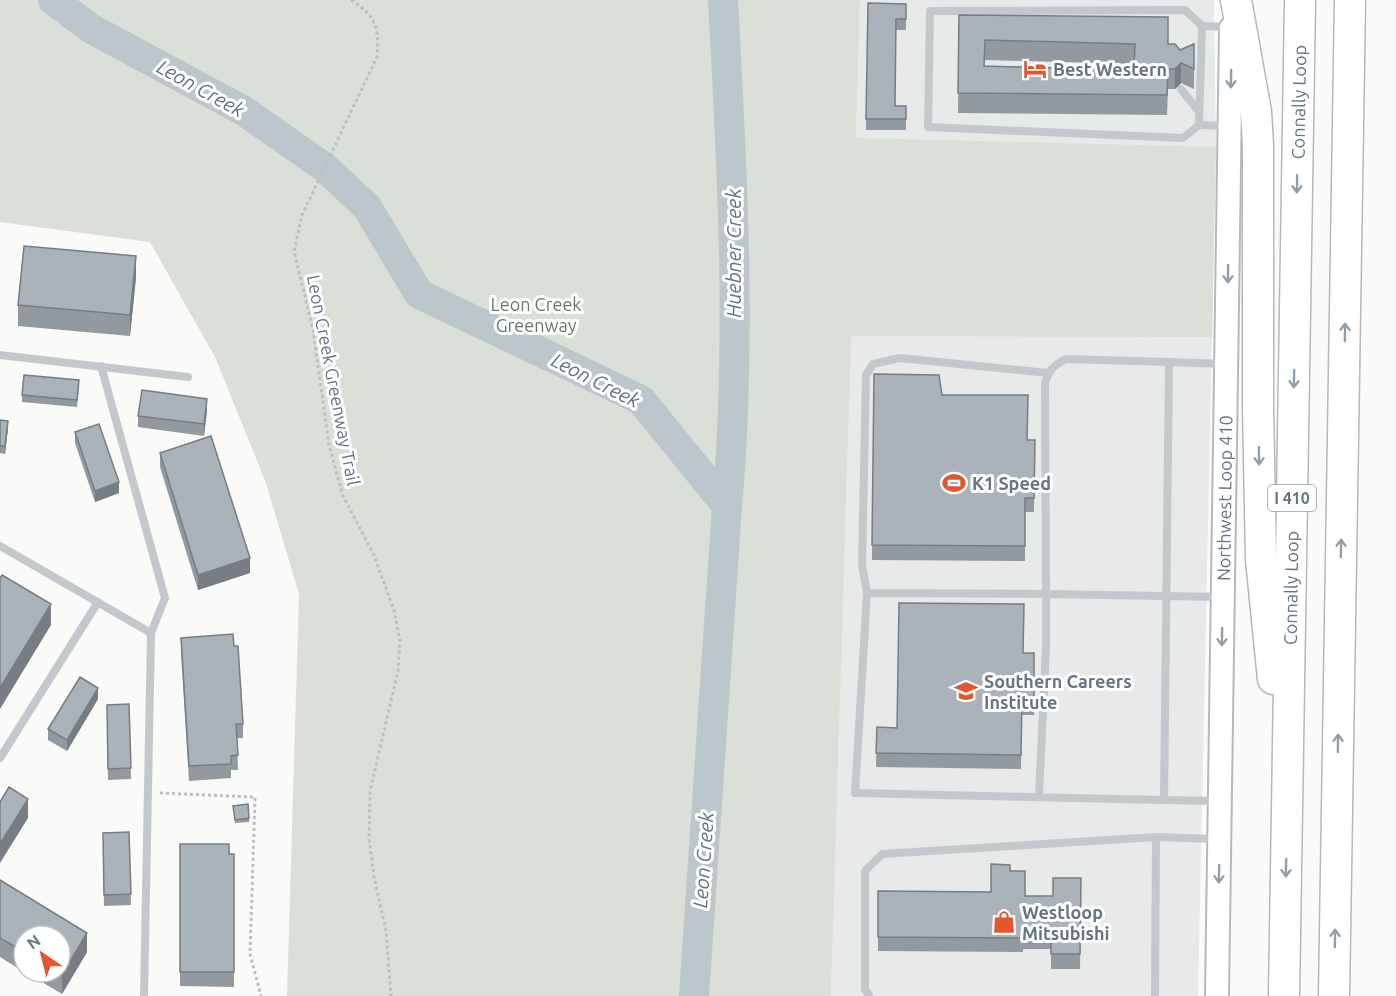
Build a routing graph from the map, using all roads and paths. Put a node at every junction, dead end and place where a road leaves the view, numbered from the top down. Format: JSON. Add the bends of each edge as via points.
{"nodes":[{"id":1,"x":351,"y":0,"type":"edge"},
{"id":2,"x":1300,"y":0,"type":"edge"},
{"id":3,"x":1350,"y":0,"type":"edge"},
{"id":4,"x":1233,"y":9,"type":"edge"},
{"id":5,"x":1202,"y":26,"type":"junction"},
{"id":6,"x":1202,"y":42,"type":"junction"},
{"id":7,"x":1188,"y":57,"type":"edge"},
{"id":8,"x":1181,"y":89,"type":"dead end"},
{"id":9,"x":1199,"y":112,"type":"junction"},
{"id":10,"x":1199,"y":125,"type":"junction"},
{"id":11,"x":1230,"y":126,"type":"junction"},
{"id":12,"x":0,"y":355,"type":"edge"},
{"id":13,"x":1169,"y":362,"type":"junction"},
{"id":14,"x":1227,"y":364,"type":"junction"},
{"id":15,"x":101,"y":366,"type":"junction"},
{"id":16,"x":1048,"y":373,"type":"junction"},
{"id":17,"x":188,"y":377,"type":"dead end"},
{"id":18,"x":0,"y":546,"type":"edge"},
{"id":19,"x":867,"y":593,"type":"junction"},
{"id":20,"x":1046,"y":594,"type":"junction"},
{"id":21,"x":1166,"y":596,"type":"junction"},
{"id":22,"x":1223,"y":597,"type":"junction"},
{"id":23,"x":98,"y":602,"type":"junction"},
{"id":24,"x":151,"y":633,"type":"junction"},
{"id":25,"x":0,"y":758,"type":"edge"},
{"id":26,"x":148,"y":793,"type":"junction"},
{"id":27,"x":1039,"y":796,"type":"junction"},
{"id":28,"x":1164,"y":800,"type":"junction"},
{"id":29,"x":1220,"y":801,"type":"junction"},
{"id":30,"x":1287,"y":830,"type":"junction"},
{"id":31,"x":1156,"y":837,"type":"junction"},
{"id":32,"x":1219,"y":839,"type":"junction"},
{"id":33,"x":144,"y":996,"type":"edge"},
{"id":34,"x":261,"y":996,"type":"edge"},
{"id":35,"x":391,"y":996,"type":"edge"},
{"id":36,"x":869,"y":996,"type":"edge"},
{"id":37,"x":1155,"y":996,"type":"edge"},
{"id":38,"x":1217,"y":996,"type":"edge"},
{"id":39,"x":1284,"y":996,"type":"edge"},
{"id":40,"x":1334,"y":996,"type":"edge"}],
"edges":[{"from":1,"to":35,"type":"path","name":"Leon Creek Greenway Trail","via":[[368,11],[379,31],[377,57],[302,214],[294,251],[313,330],[329,445],[343,496],[373,553],[394,610],[399,641],[398,671],[370,791],[369,837],[387,939]]},
{"from":2,"to":30,"type":"highway","name":"Connally Loop","number":"I 410","one_way":true},
{"from":40,"to":3,"type":"highway","number":"I 410","one_way":true},
{"from":4,"to":5,"type":"lane"},
{"from":4,"to":11,"type":"main road","name":"Northwest Loop 410","one_way":true},
{"from":4,"to":30,"type":"highway","one_way":true,"via":[[1256,112],[1261,559]]},
{"from":5,"to":6,"type":"lane"},
{"from":5,"to":10,"type":"lane","via":[[1185,10],[930,11],[928,127],[1183,138]]},
{"from":6,"to":7,"type":"lane"},
{"from":6,"to":9,"type":"lane"},
{"from":8,"to":9,"type":"lane"},
{"from":9,"to":10,"type":"lane"},
{"from":10,"to":11,"type":"lane"},
{"from":11,"to":14,"type":"main road","name":"Northwest Loop 410","one_way":true},
{"from":12,"to":15,"type":"lane"},
{"from":13,"to":14,"type":"lane"},
{"from":13,"to":16,"type":"lane","via":[[1066,359]]},
{"from":13,"to":21,"type":"lane"},
{"from":14,"to":22,"type":"main road","name":"Northwest Loop 410"},
{"from":15,"to":17,"type":"lane"},
{"from":15,"to":24,"type":"lane","via":[[165,598]]},
{"from":16,"to":19,"type":"lane","via":[[900,358],[873,364],[866,375],[862,565]]},
{"from":16,"to":20,"type":"lane"},
{"from":18,"to":23,"type":"lane"},
{"from":19,"to":20,"type":"lane"},
{"from":19,"to":27,"type":"lane","via":[[855,794]]},
{"from":20,"to":21,"type":"lane"},
{"from":20,"to":27,"type":"lane"},
{"from":21,"to":22,"type":"lane"},
{"from":21,"to":28,"type":"lane"},
{"from":22,"to":29,"type":"main road","name":"Northwest Loop 410","one_way":true},
{"from":23,"to":24,"type":"lane"},
{"from":23,"to":25,"type":"lane"},
{"from":24,"to":26,"type":"lane"},
{"from":26,"to":33,"type":"lane"},
{"from":26,"to":34,"type":"path","via":[[255,797],[250,954]]},
{"from":27,"to":28,"type":"lane"},
{"from":28,"to":29,"type":"lane"},
{"from":29,"to":32,"type":"main road","name":"Northwest Loop 410"},
{"from":30,"to":39,"type":"highway","name":"Connally Loop","number":"I 410","one_way":true},
{"from":31,"to":32,"type":"lane"},
{"from":31,"to":36,"type":"lane","via":[[882,854],[865,871],[865,989]]},
{"from":31,"to":37,"type":"lane"},
{"from":32,"to":38,"type":"main road","name":"Northwest Loop 410","one_way":true}]}
